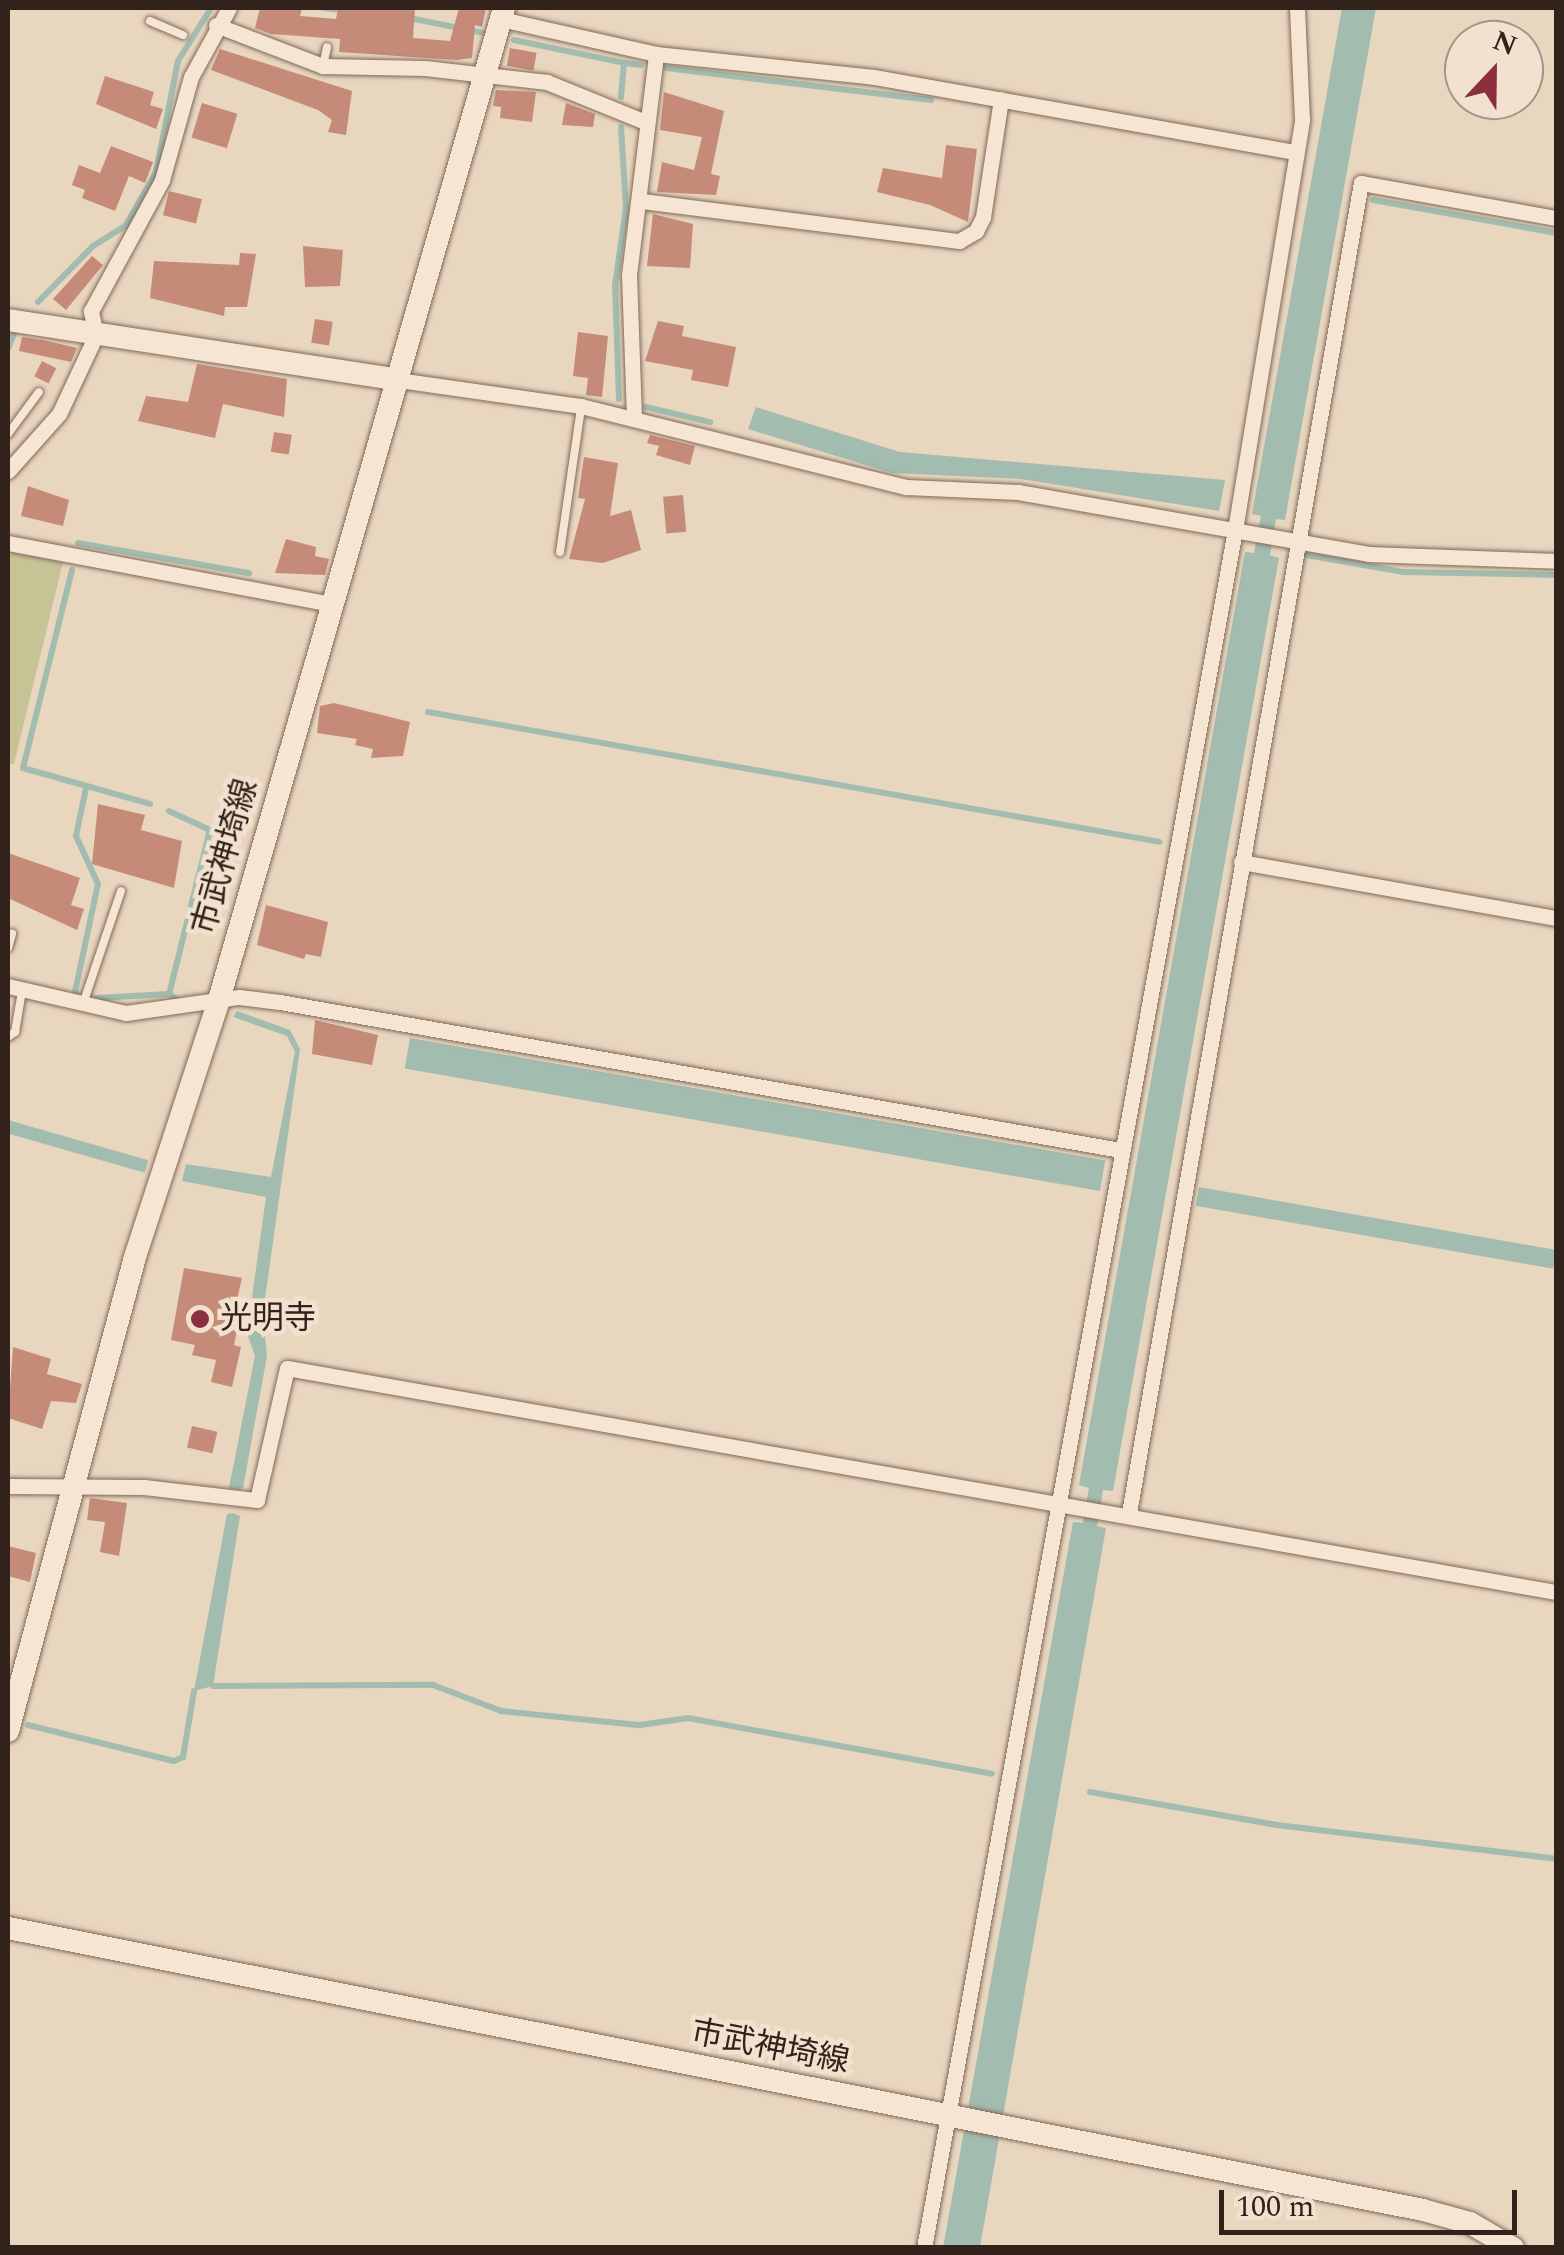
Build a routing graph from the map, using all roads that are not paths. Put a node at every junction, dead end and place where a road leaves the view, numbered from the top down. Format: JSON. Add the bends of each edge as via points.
{"nodes":[{"id":1,"x":229,"y":8,"type":"edge"},
{"id":2,"x":1297,"y":8,"type":"edge"},
{"id":3,"x":503,"y":13,"type":"edge"},
{"id":4,"x":150,"y":21,"type":"dead end"},
{"id":5,"x":216,"y":25,"type":"junction"},
{"id":6,"x":183,"y":36,"type":"dead end"},
{"id":7,"x":328,"y":47,"type":"dead end"},
{"id":8,"x":656,"y":54,"type":"junction"},
{"id":9,"x":323,"y":66,"type":"junction"},
{"id":10,"x":485,"y":75,"type":"junction"},
{"id":11,"x":1001,"y":99,"type":"junction"},
{"id":12,"x":643,"y":121,"type":"junction"},
{"id":13,"x":1296,"y":152,"type":"junction"},
{"id":14,"x":642,"y":201,"type":"junction"},
{"id":15,"x":1556,"y":218,"type":"edge"},
{"id":16,"x":8,"y":320,"type":"edge"},
{"id":17,"x":96,"y":336,"type":"junction"},
{"id":18,"x":398,"y":380,"type":"junction"},
{"id":19,"x":39,"y":392,"type":"dead end"},
{"id":20,"x":581,"y":406,"type":"junction"},
{"id":21,"x":634,"y":418,"type":"junction"},
{"id":22,"x":8,"y":434,"type":"edge"},
{"id":23,"x":8,"y":471,"type":"edge"},
{"id":24,"x":1235,"y":530,"type":"junction"},
{"id":25,"x":1296,"y":540,"type":"junction"},
{"id":26,"x":8,"y":543,"type":"edge"},
{"id":27,"x":560,"y":552,"type":"dead end"},
{"id":28,"x":1556,"y":561,"type":"edge"},
{"id":29,"x":331,"y":604,"type":"junction"},
{"id":30,"x":1241,"y":862,"type":"junction"},
{"id":31,"x":121,"y":891,"type":"dead end"},
{"id":32,"x":1556,"y":918,"type":"edge"},
{"id":33,"x":12,"y":934,"type":"dead end"},
{"id":34,"x":8,"y":948,"type":"edge"},
{"id":35,"x":15,"y":988,"type":"edge"},
{"id":36,"x":219,"y":1000,"type":"junction"},
{"id":37,"x":83,"y":1004,"type":"junction"},
{"id":38,"x":8,"y":1037,"type":"edge"},
{"id":39,"x":1120,"y":1150,"type":"junction"},
{"id":40,"x":8,"y":1486,"type":"edge"},
{"id":41,"x":78,"y":1486,"type":"junction"},
{"id":42,"x":1057,"y":1499,"type":"junction"},
{"id":43,"x":1129,"y":1513,"type":"junction"},
{"id":44,"x":1556,"y":1592,"type":"edge"},
{"id":45,"x":8,"y":1731,"type":"edge"},
{"id":46,"x":8,"y":1928,"type":"edge"},
{"id":47,"x":952,"y":2117,"type":"junction"},
{"id":48,"x":924,"y":2248,"type":"edge"},
{"id":49,"x":1513,"y":2248,"type":"edge"}],
"edges":[{"from":1,"to":5,"type":"street"},
{"from":2,"to":13,"type":"street","via":[[1302,118]]},
{"from":3,"to":8,"type":"street"},
{"from":3,"to":10,"type":"main road","name":"市武神埼線"},
{"from":4,"to":6,"type":"lane"},
{"from":5,"to":9,"type":"street"},
{"from":5,"to":17,"type":"street","via":[[191,77],[162,180],[91,311]]},
{"from":7,"to":9,"type":"lane"},
{"from":8,"to":11,"type":"street","via":[[874,76]]},
{"from":8,"to":12,"type":"street"},
{"from":9,"to":10,"type":"street"},
{"from":10,"to":12,"type":"street","via":[[583,92]]},
{"from":10,"to":18,"type":"main road","name":"市武神埼線"},
{"from":11,"to":13,"type":"street"},
{"from":11,"to":14,"type":"street","via":[[983,217],[976,231],[958,241]]},
{"from":12,"to":14,"type":"street"},
{"from":13,"to":24,"type":"street"},
{"from":14,"to":21,"type":"street","via":[[629,275]]},
{"from":15,"to":25,"type":"street","via":[[1361,183]]},
{"from":16,"to":17,"type":"main road"},
{"from":17,"to":18,"type":"main road"},
{"from":17,"to":23,"type":"street","via":[[59,414]]},
{"from":18,"to":20,"type":"street"},
{"from":18,"to":29,"type":"main road","name":"市武神埼線"},
{"from":19,"to":22,"type":"lane"},
{"from":20,"to":21,"type":"street"},
{"from":20,"to":27,"type":"lane"},
{"from":21,"to":24,"type":"street","via":[[862,480],[954,493],[1018,492]]},
{"from":24,"to":25,"type":"street"},
{"from":24,"to":39,"type":"street"},
{"from":25,"to":28,"type":"street","via":[[1369,554]]},
{"from":25,"to":30,"type":"street"},
{"from":26,"to":29,"type":"street"},
{"from":29,"to":36,"type":"main road","name":"市武神埼線"},
{"from":30,"to":32,"type":"street"},
{"from":30,"to":43,"type":"street"},
{"from":31,"to":37,"type":"lane"},
{"from":33,"to":34,"type":"lane"},
{"from":35,"to":37,"type":"street"},
{"from":35,"to":38,"type":"lane","via":[[15,1032]]},
{"from":36,"to":37,"type":"street","via":[[156,1012]]},
{"from":36,"to":39,"type":"street","via":[[280,1002]]},
{"from":36,"to":41,"type":"main road","name":"市武神埼線","via":[[136,1257]]},
{"from":39,"to":42,"type":"street"},
{"from":40,"to":41,"type":"street"},
{"from":41,"to":42,"type":"street","via":[[257,1500],[288,1368]]},
{"from":41,"to":45,"type":"main road","name":"市武神埼線"},
{"from":42,"to":43,"type":"street"},
{"from":42,"to":47,"type":"street"},
{"from":43,"to":44,"type":"street"},
{"from":46,"to":47,"type":"main road","name":"市武神埼線"},
{"from":47,"to":48,"type":"street"},
{"from":47,"to":49,"type":"main road","name":"市武神埼線","via":[[1423,2210],[1470,2223]]}]}
